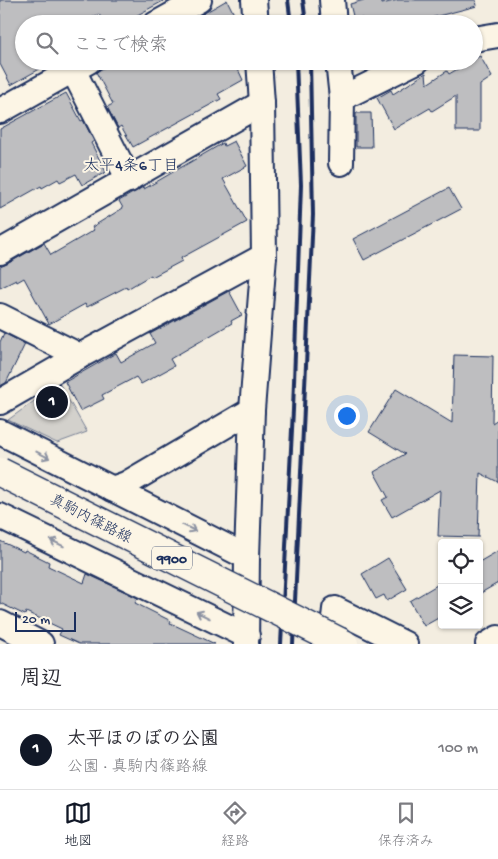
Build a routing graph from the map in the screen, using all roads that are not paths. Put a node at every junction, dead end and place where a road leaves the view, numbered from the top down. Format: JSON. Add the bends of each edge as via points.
{"nodes":[{"id":1,"x":198,"y":0,"type":"edge"},
{"id":2,"x":254,"y":0,"type":"edge"},
{"id":3,"x":332,"y":0,"type":"edge"},
{"id":4,"x":172,"y":15,"type":"edge"},
{"id":5,"x":255,"y":15,"type":"edge"},
{"id":6,"x":333,"y":15,"type":"edge"},
{"id":7,"x":498,"y":35,"type":"edge"},
{"id":8,"x":483,"y":38,"type":"edge"},
{"id":9,"x":74,"y":70,"type":"edge"},
{"id":10,"x":83,"y":70,"type":"edge"},
{"id":11,"x":260,"y":70,"type":"edge"},
{"id":12,"x":339,"y":70,"type":"edge"},
{"id":13,"x":399,"y":70,"type":"edge"},
{"id":14,"x":342,"y":98,"type":"junction"},
{"id":15,"x":262,"y":103,"type":"junction"},
{"id":16,"x":0,"y":110,"type":"edge"},
{"id":17,"x":340,"y":163,"type":"dead end"},
{"id":18,"x":129,"y":180,"type":"junction"},
{"id":19,"x":0,"y":252,"type":"edge"},
{"id":20,"x":264,"y":256,"type":"junction"},
{"id":21,"x":0,"y":316,"type":"edge"},
{"id":22,"x":80,"y":356,"type":"junction"},
{"id":23,"x":0,"y":402,"type":"edge"},
{"id":24,"x":252,"y":410,"type":"junction"},
{"id":25,"x":0,"y":432,"type":"edge"},
{"id":26,"x":0,"y":472,"type":"edge"},
{"id":27,"x":112,"y":489,"type":"junction"},
{"id":28,"x":0,"y":516,"type":"edge"},
{"id":29,"x":247,"y":556,"type":"junction"},
{"id":30,"x":0,"y":623,"type":"edge"},
{"id":31,"x":498,"y":638,"type":"edge"},
{"id":32,"x":246,"y":640,"type":"edge"},
{"id":33,"x":42,"y":644,"type":"edge"},
{"id":34,"x":331,"y":644,"type":"edge"},
{"id":35,"x":344,"y":644,"type":"edge"},
{"id":36,"x":405,"y":644,"type":"edge"},
{"id":37,"x":488,"y":644,"type":"edge"}],
"edges":[{"from":1,"to":4,"type":"street"},
{"from":2,"to":5,"type":"street"},
{"from":3,"to":6,"type":"street"},
{"from":7,"to":8,"type":"street"},
{"from":9,"to":16,"type":"street"},
{"from":10,"to":18,"type":"street"},
{"from":11,"to":15,"type":"street"},
{"from":12,"to":14,"type":"street"},
{"from":13,"to":14,"type":"street"},
{"from":14,"to":17,"type":"street"},
{"from":15,"to":18,"type":"street"},
{"from":15,"to":20,"type":"street"},
{"from":18,"to":19,"type":"street"},
{"from":20,"to":22,"type":"street"},
{"from":20,"to":24,"type":"street"},
{"from":21,"to":22,"type":"street"},
{"from":22,"to":23,"type":"street"},
{"from":24,"to":27,"type":"street","via":[[126,484]]},
{"from":24,"to":29,"type":"street"},
{"from":25,"to":27,"type":"street","one_way":true},
{"from":26,"to":35,"type":"main road","name":"真駒内篠路線","number":"9900","bridge":true},
{"from":27,"to":29,"type":"street","one_way":true},
{"from":32,"to":28,"type":"street","one_way":true},
{"from":29,"to":32,"type":"street"},
{"from":30,"to":33,"type":"street"},
{"from":31,"to":37,"type":"street"},
{"from":34,"to":36,"type":"street","via":[[335,609]]}]}
